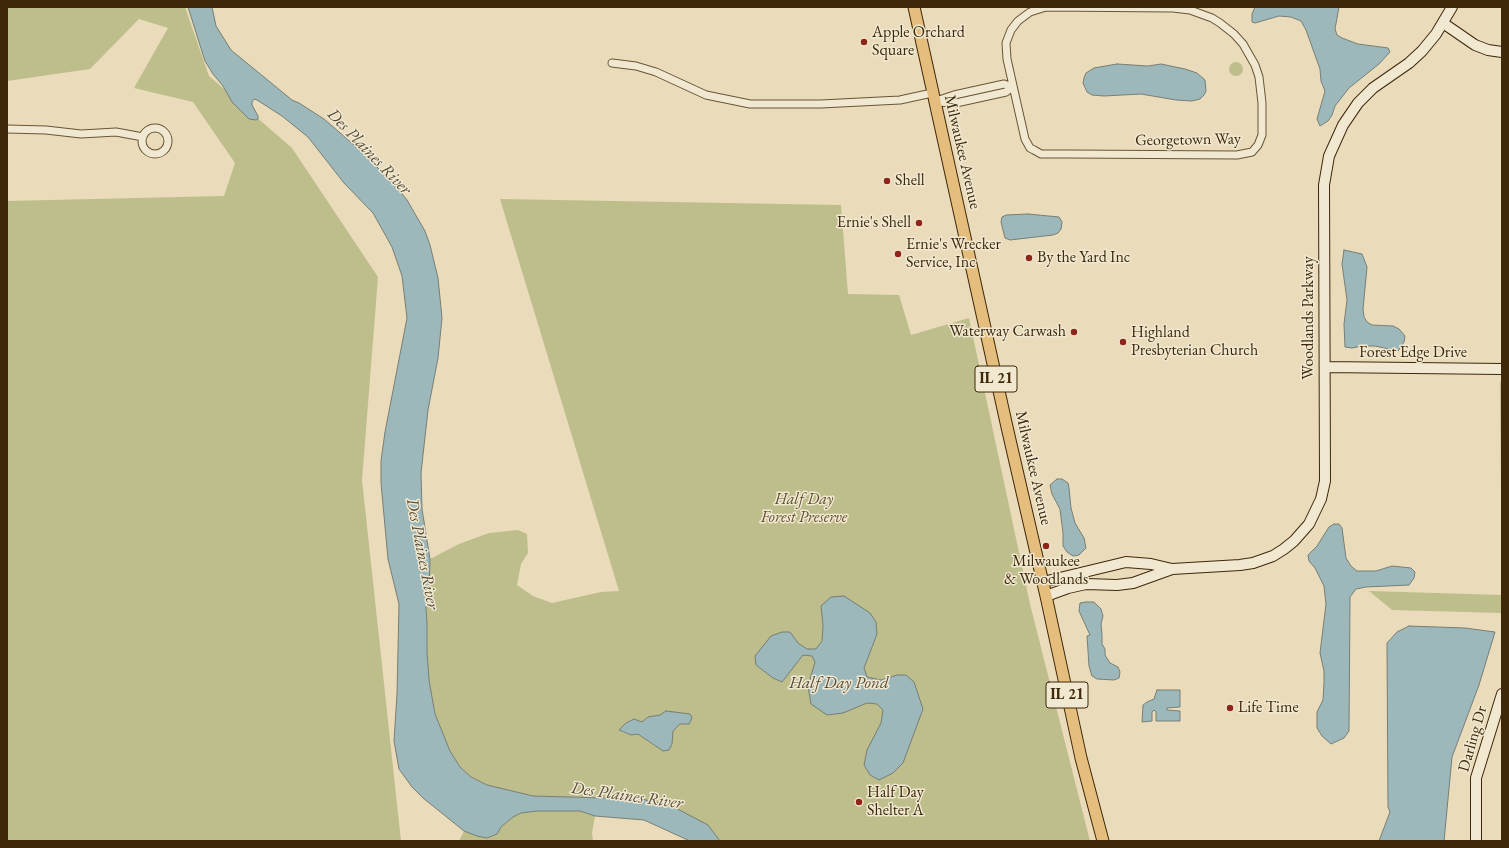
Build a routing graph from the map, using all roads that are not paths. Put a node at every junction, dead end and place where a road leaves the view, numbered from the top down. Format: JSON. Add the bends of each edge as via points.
{"nodes":[{"id":1,"x":914,"y":7,"type":"edge"},
{"id":2,"x":1452,"y":7,"type":"edge"},
{"id":3,"x":1443,"y":23,"type":"junction"},
{"id":4,"x":1502,"y":52,"type":"edge"},
{"id":5,"x":612,"y":63,"type":"dead end"},
{"id":6,"x":1012,"y":87,"type":"junction"},
{"id":7,"x":934,"y":97,"type":"junction"},
{"id":8,"x":7,"y":129,"type":"edge"},
{"id":9,"x":143,"y":137,"type":"dead end"},
{"id":10,"x":1324,"y":367,"type":"junction"},
{"id":11,"x":1502,"y":369,"type":"edge"},
{"id":12,"x":1172,"y":569,"type":"junction"},
{"id":13,"x":1043,"y":582,"type":"junction"},
{"id":14,"x":1046,"y":596,"type":"junction"},
{"id":15,"x":1502,"y":694,"type":"edge"},
{"id":16,"x":1103,"y":841,"type":"edge"},
{"id":17,"x":1476,"y":841,"type":"edge"}],
"edges":[{"from":1,"to":7,"type":"main road","name":"Milwaukee Avenue","number":"IL 21"},
{"from":2,"to":3,"type":"street","name":"Woodlands Parkway"},
{"from":3,"to":4,"type":"street","via":[[1475,45]]},
{"from":3,"to":10,"type":"street","name":"Woodlands Parkway","via":[[1413,59],[1373,88],[1358,103],[1342,125],[1329,156],[1324,185]]},
{"from":5,"to":7,"type":"street","via":[[656,72],[719,99],[750,104],[821,104]]},
{"from":6,"to":6,"type":"street","name":"Georgetown Way","via":[[1024,140],[1030,148],[1041,154],[1237,155],[1252,152],[1262,135],[1261,86],[1249,53],[1234,34],[1220,23],[1190,10],[1045,7],[1030,12],[1018,21],[1007,38],[1006,52]]},
{"from":6,"to":7,"type":"street","via":[[1006,92],[956,103]]},
{"from":7,"to":13,"type":"main road","name":"Milwaukee Avenue","number":"IL 21"},
{"from":8,"to":9,"type":"street","via":[[81,134],[116,132]]},
{"from":10,"to":11,"type":"street","name":"Forest Edge Drive"},
{"from":10,"to":12,"type":"street","name":"Woodlands Parkway","via":[[1325,481],[1321,499],[1309,524],[1289,545],[1262,560],[1240,565]]},
{"from":12,"to":13,"type":"street","name":"Woodlands Parkway","via":[[1126,562]]},
{"from":12,"to":14,"type":"street","name":"Woodlands Parkway","via":[[1133,583],[1086,584]]},
{"from":13,"to":14,"type":"main road","name":"Milwaukee Avenue","number":"IL 21"},
{"from":14,"to":16,"type":"main road","name":"Milwaukee Avenue","number":"IL 21","via":[[1080,758]]},
{"from":15,"to":17,"type":"street","name":"Darling Dr","via":[[1476,778]]}]}
